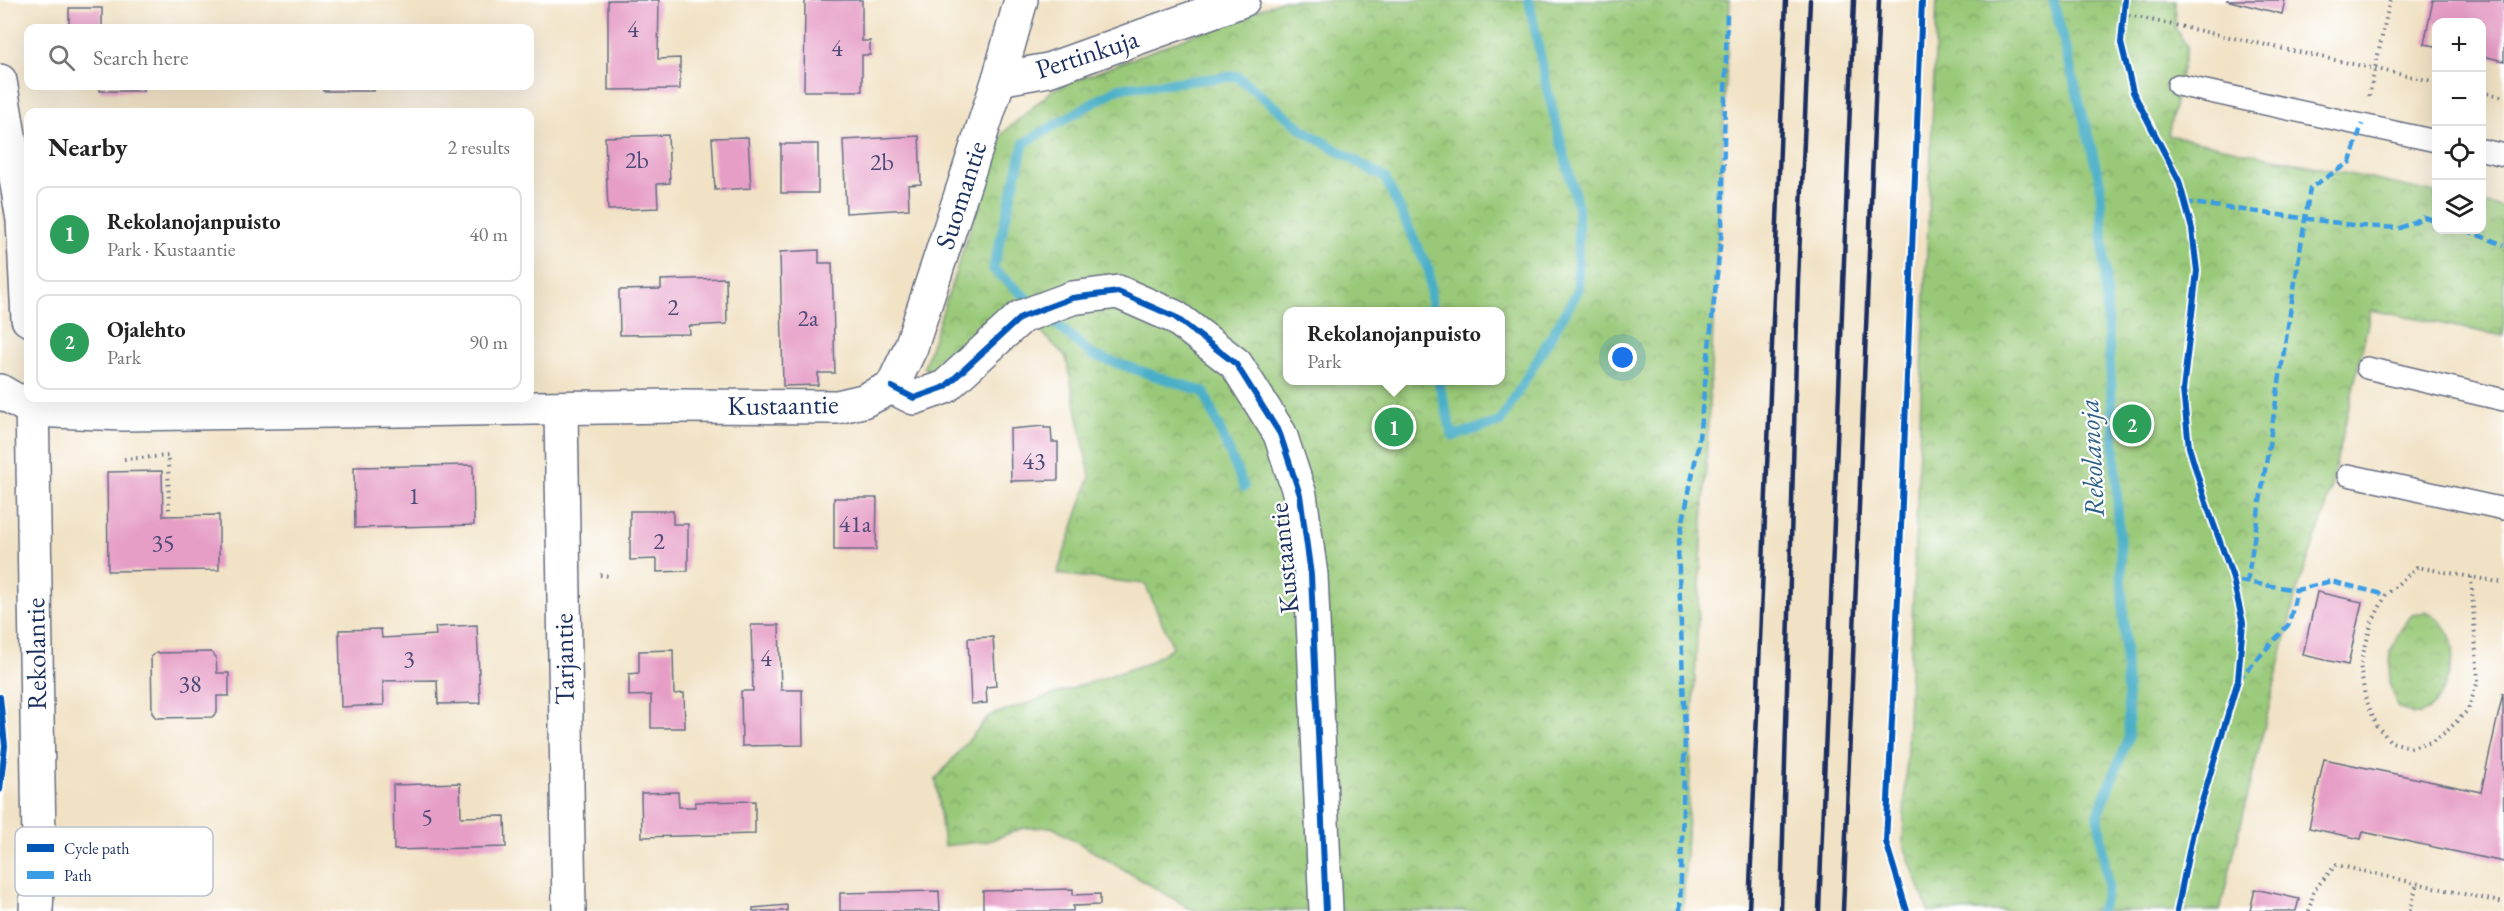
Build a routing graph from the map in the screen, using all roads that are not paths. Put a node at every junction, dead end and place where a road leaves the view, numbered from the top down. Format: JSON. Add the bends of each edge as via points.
{"nodes":[{"id":1,"x":1021,"y":0,"type":"edge"},
{"id":2,"x":1243,"y":0,"type":"edge"},
{"id":3,"x":999,"y":79,"type":"junction"},
{"id":4,"x":0,"y":81,"type":"edge"},
{"id":5,"x":2178,"y":85,"type":"dead end"},
{"id":6,"x":2432,"y":140,"type":"edge"},
{"id":7,"x":2486,"y":151,"type":"edge"},
{"id":8,"x":2504,"y":155,"type":"edge"},
{"id":9,"x":24,"y":240,"type":"edge"},
{"id":10,"x":2367,"y":368,"type":"dead end"},
{"id":11,"x":892,"y":387,"type":"junction"},
{"id":12,"x":0,"y":391,"type":"edge"},
{"id":13,"x":2504,"y":400,"type":"edge"},
{"id":14,"x":24,"y":401,"type":"edge"},
{"id":15,"x":32,"y":404,"type":"edge"},
{"id":16,"x":561,"y":408,"type":"junction"},
{"id":17,"x":2348,"y":475,"type":"dead end"},
{"id":18,"x":2504,"y":509,"type":"edge"},
{"id":19,"x":39,"y":827,"type":"edge"},
{"id":20,"x":37,"y":896,"type":"edge"},
{"id":21,"x":36,"y":911,"type":"edge"},
{"id":22,"x":569,"y":911,"type":"edge"},
{"id":23,"x":1326,"y":911,"type":"edge"}],
"edges":[{"from":1,"to":3,"type":"street","name":"Suomantie"},
{"from":2,"to":3,"type":"street","name":"Pertinkuja","via":[[1048,70]]},
{"from":3,"to":11,"type":"street","name":"Suomantie","via":[[911,346]]},
{"from":4,"to":9,"type":"street"},
{"from":5,"to":6,"type":"lane"},
{"from":7,"to":8,"type":"lane"},
{"from":10,"to":13,"type":"lane"},
{"from":11,"to":16,"type":"street","name":"Kustaantie","via":[[863,401],[837,407]]},
{"from":11,"to":23,"type":"street","name":"Kustaantie","via":[[915,398],[945,387],[1020,317],[1072,298],[1118,292],[1175,317],[1236,364],[1280,434],[1300,495],[1311,575]]},
{"from":12,"to":14,"type":"street","name":"Kustaantie"},
{"from":15,"to":16,"type":"street","name":"Kustaantie","via":[[123,414]]},
{"from":15,"to":19,"type":"street","name":"Rekolantie"},
{"from":16,"to":22,"type":"street","name":"Tarjantie"},
{"from":17,"to":18,"type":"lane"},
{"from":20,"to":21,"type":"street","name":"Rekolantie"}]}
